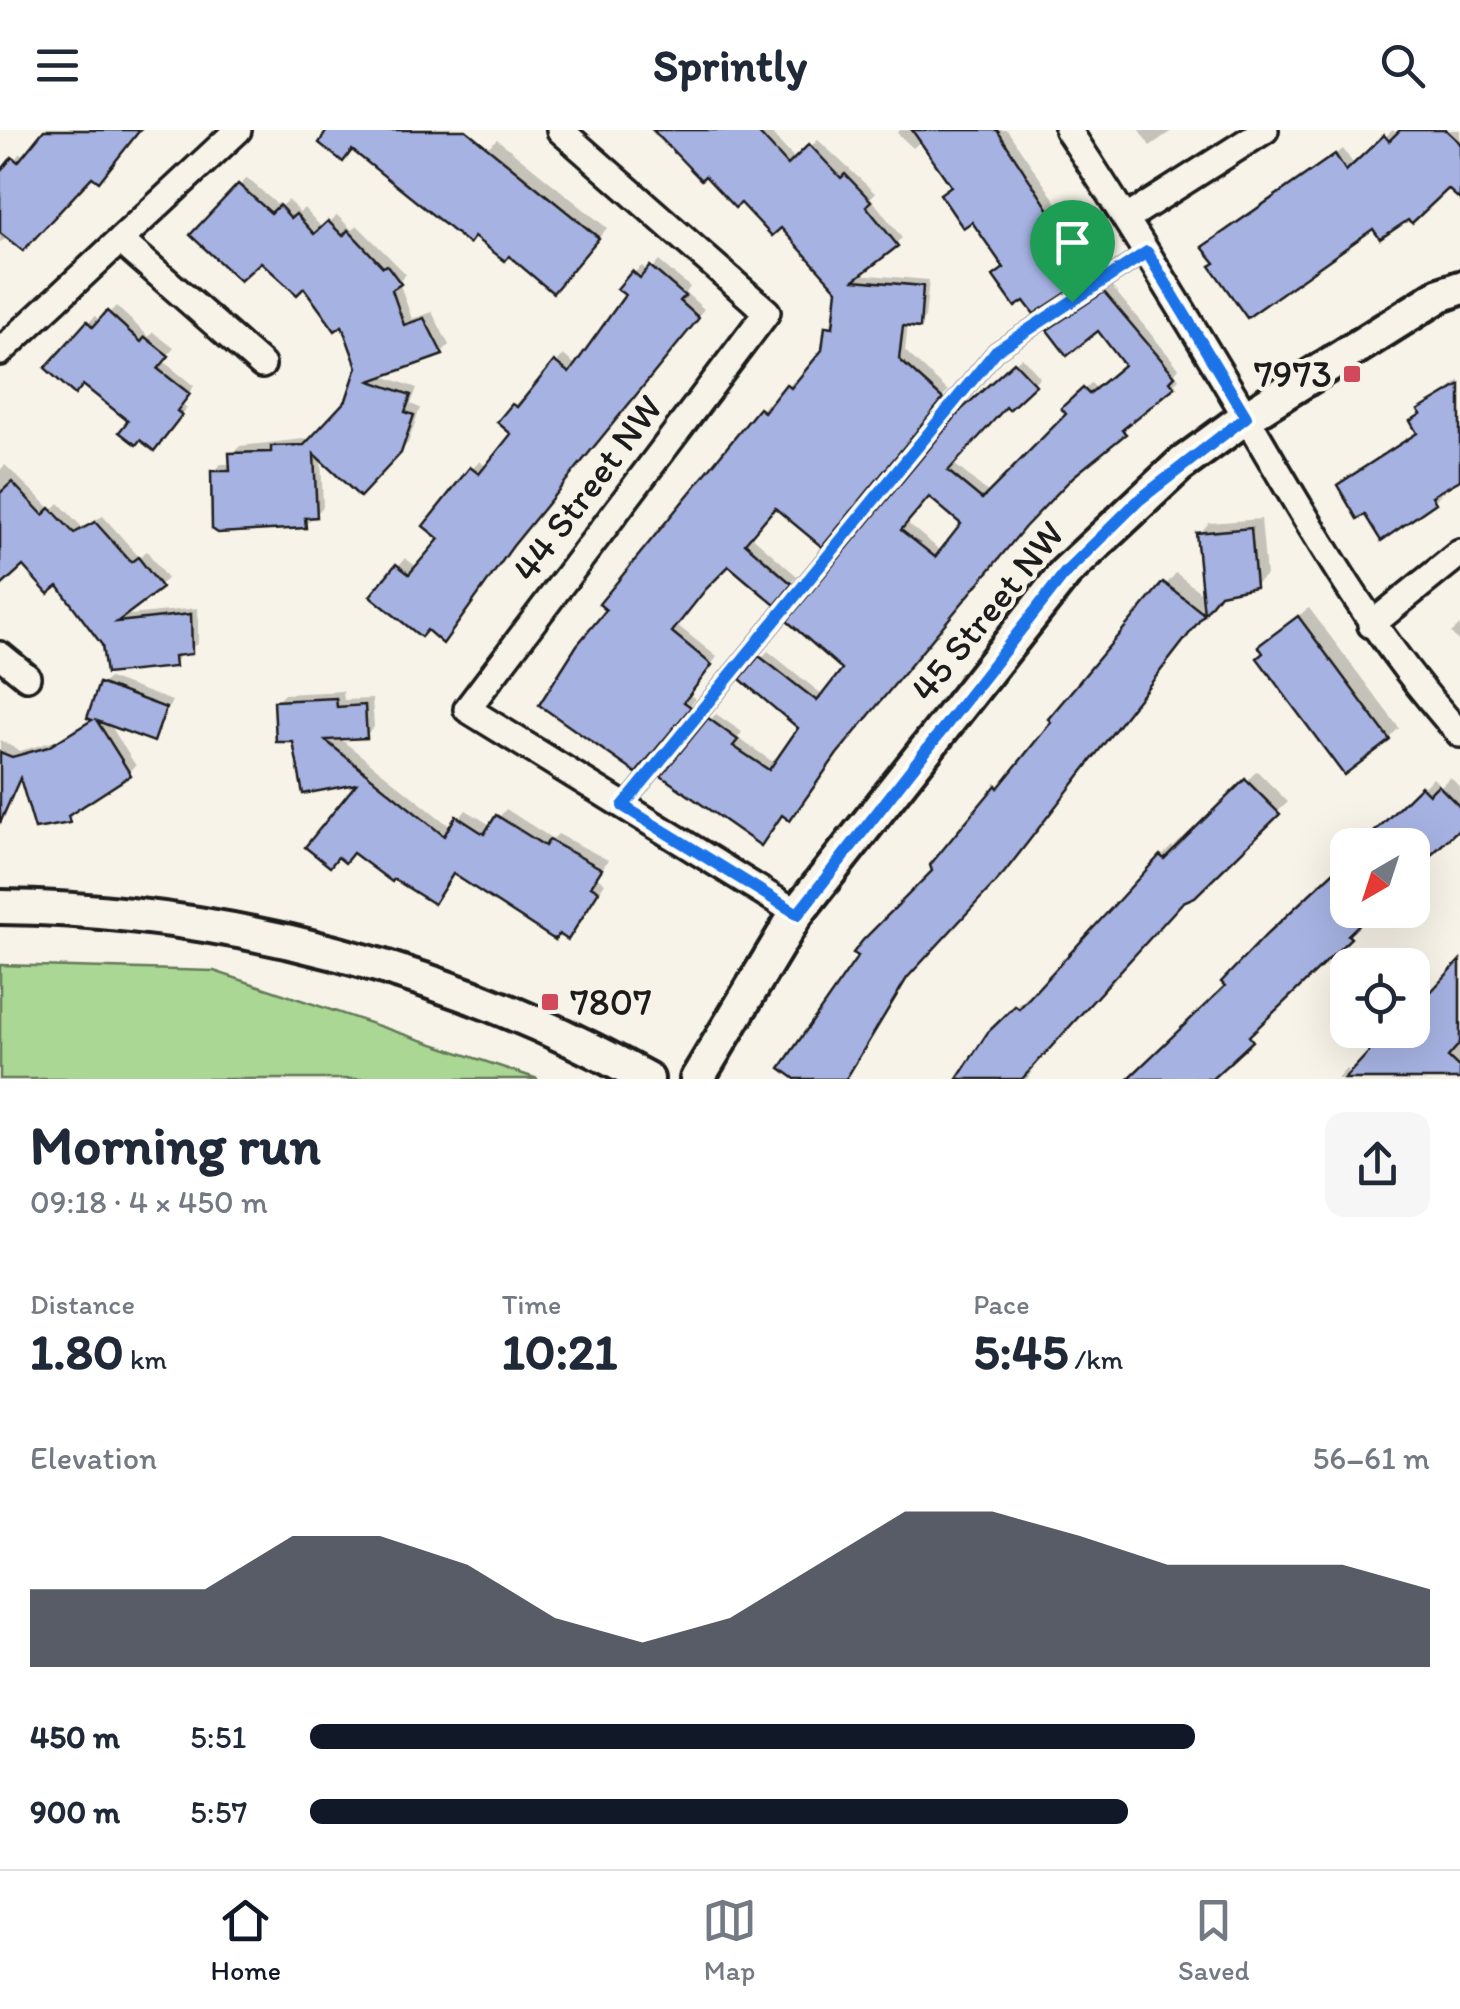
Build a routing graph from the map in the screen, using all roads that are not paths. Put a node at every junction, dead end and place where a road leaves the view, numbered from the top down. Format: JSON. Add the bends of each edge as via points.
{"nodes":[{"id":1,"x":238,"y":130,"type":"edge"},
{"id":2,"x":560,"y":130,"type":"edge"},
{"id":3,"x":1068,"y":130,"type":"edge"},
{"id":4,"x":1265,"y":130,"type":"edge"},
{"id":5,"x":1127,"y":218,"type":"junction"},
{"id":6,"x":122,"y":241,"type":"junction"},
{"id":7,"x":1147,"y":252,"type":"junction"},
{"id":8,"x":1453,"y":285,"type":"edge"},
{"id":9,"x":0,"y":352,"type":"edge"},
{"id":10,"x":262,"y":365,"type":"dead end"},
{"id":11,"x":1246,"y":417,"type":"junction"},
{"id":12,"x":1460,"y":553,"type":"edge"},
{"id":13,"x":1371,"y":625,"type":"junction"},
{"id":14,"x":0,"y":655,"type":"edge"},
{"id":15,"x":28,"y":678,"type":"dead end"},
{"id":16,"x":1460,"y":734,"type":"edge"},
{"id":17,"x":623,"y":806,"type":"junction"},
{"id":18,"x":0,"y":907,"type":"edge"},
{"id":19,"x":798,"y":914,"type":"junction"},
{"id":20,"x":647,"y":1079,"type":"edge"},
{"id":21,"x":697,"y":1079,"type":"edge"}],
"edges":[{"from":1,"to":6,"type":"street"},
{"from":2,"to":17,"type":"street","name":"44 Street NW","via":[[767,312],[467,709]]},
{"from":3,"to":5,"type":"street"},
{"from":4,"to":5,"type":"street"},
{"from":5,"to":7,"type":"street"},
{"from":6,"to":9,"type":"street"},
{"from":6,"to":10,"type":"street"},
{"from":7,"to":11,"type":"street"},
{"from":7,"to":17,"type":"lane","via":[[996,351]]},
{"from":8,"to":11,"type":"street","name":"45 Street NW"},
{"from":11,"to":13,"type":"street"},
{"from":11,"to":19,"type":"street","name":"45 Street NW","via":[[1139,500],[1065,573]]},
{"from":12,"to":13,"type":"street"},
{"from":13,"to":16,"type":"street"},
{"from":14,"to":15,"type":"street"},
{"from":17,"to":19,"type":"street"},
{"from":18,"to":20,"type":"street","via":[[155,919],[320,949],[508,1010]]},
{"from":19,"to":21,"type":"street","name":"45 Street NW"}]}
